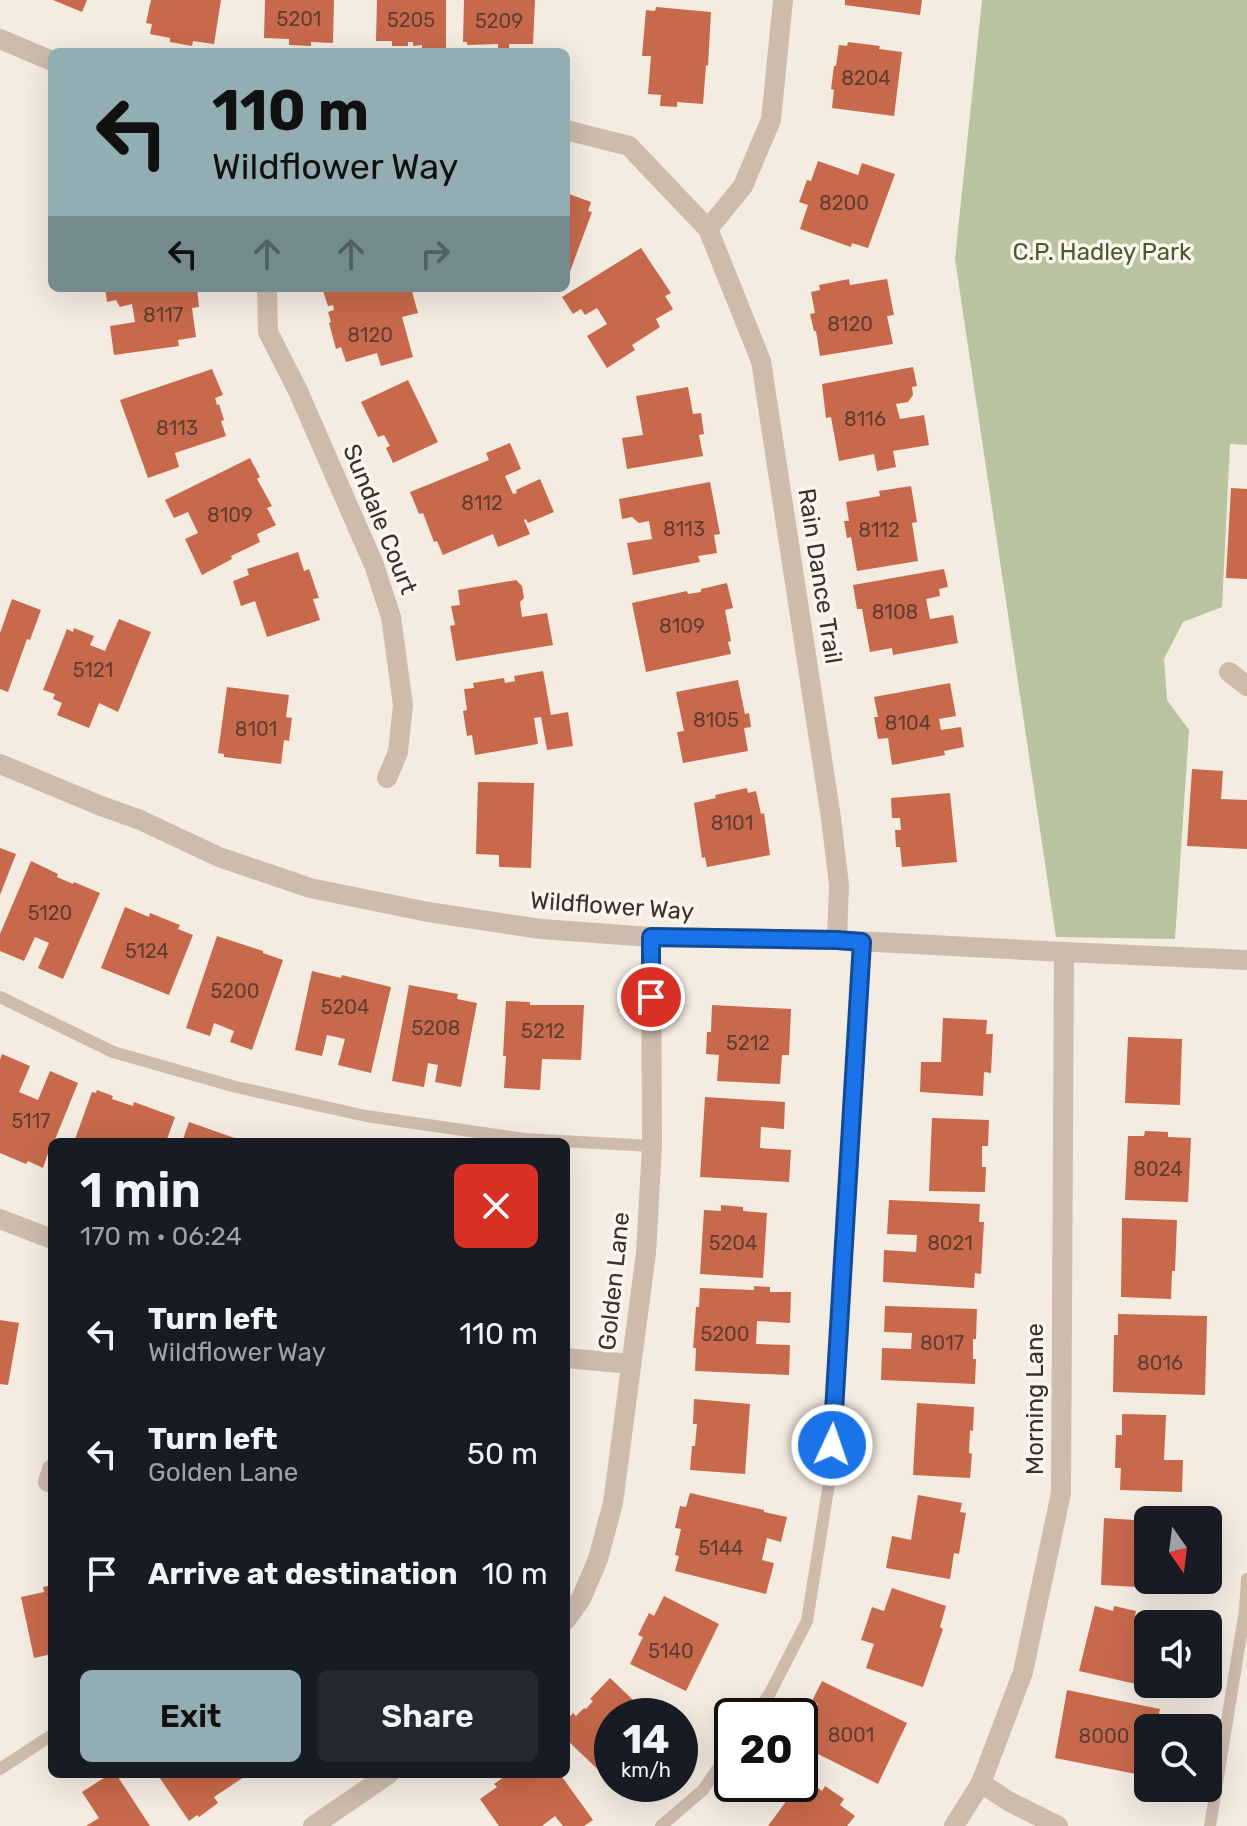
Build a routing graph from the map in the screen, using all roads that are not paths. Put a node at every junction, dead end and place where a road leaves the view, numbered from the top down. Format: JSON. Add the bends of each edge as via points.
{"nodes":[{"id":1,"x":783,"y":0,"type":"edge"},
{"id":2,"x":0,"y":39,"type":"edge"},
{"id":3,"x":48,"y":59,"type":"edge"},
{"id":4,"x":570,"y":131,"type":"edge"},
{"id":5,"x":708,"y":229,"type":"junction"},
{"id":6,"x":267,"y":292,"type":"edge"},
{"id":7,"x":1229,"y":672,"type":"dead end"},
{"id":8,"x":1247,"y":686,"type":"edge"},
{"id":9,"x":0,"y":764,"type":"edge"},
{"id":10,"x":387,"y":778,"type":"dead end"},
{"id":11,"x":651,"y":937,"type":"junction"},
{"id":12,"x":837,"y":940,"type":"junction"},
{"id":13,"x":862,"y":942,"type":"junction"},
{"id":14,"x":1064,"y":952,"type":"junction"},
{"id":15,"x":1247,"y":960,"type":"edge"},
{"id":16,"x":0,"y":997,"type":"edge"},
{"id":17,"x":518,"y":1138,"type":"edge"},
{"id":18,"x":570,"y":1141,"type":"edge"},
{"id":19,"x":652,"y":1146,"type":"junction"},
{"id":20,"x":0,"y":1219,"type":"edge"},
{"id":21,"x":48,"y":1237,"type":"edge"},
{"id":22,"x":570,"y":1358,"type":"edge"},
{"id":23,"x":631,"y":1364,"type":"junction"},
{"id":24,"x":1247,"y":1579,"type":"edge"},
{"id":25,"x":570,"y":1614,"type":"edge"},
{"id":26,"x":767,"y":1698,"type":"edge"},
{"id":27,"x":48,"y":1738,"type":"edge"},
{"id":28,"x":0,"y":1769,"type":"edge"},
{"id":29,"x":714,"y":1774,"type":"edge"},
{"id":30,"x":383,"y":1778,"type":"edge"},
{"id":31,"x":981,"y":1783,"type":"junction"},
{"id":32,"x":313,"y":1826,"type":"edge"},
{"id":33,"x":661,"y":1826,"type":"edge"},
{"id":34,"x":954,"y":1826,"type":"edge"},
{"id":35,"x":1058,"y":1826,"type":"edge"},
{"id":36,"x":1210,"y":1826,"type":"edge"}],
"edges":[{"from":1,"to":5,"type":"street","via":[[771,120],[743,186]]},
{"from":2,"to":3,"type":"street"},
{"from":4,"to":5,"type":"street","via":[[629,146]]},
{"from":5,"to":12,"type":"street","name":"Rain Dance Trail","via":[[761,361],[831,818],[839,885]]},
{"from":6,"to":10,"type":"street","name":"Sundale Court","via":[[268,332],[374,565],[391,617],[403,705],[398,752]]},
{"from":7,"to":8,"type":"street"},
{"from":9,"to":11,"type":"street","name":"Wildflower Way","via":[[219,857],[310,888],[541,929]]},
{"from":11,"to":12,"type":"street","name":"Wildflower Way"},
{"from":11,"to":19,"type":"street","name":"Golden Lane"},
{"from":12,"to":13,"type":"street","name":"Wildflower Way"},
{"from":13,"to":14,"type":"street","name":"Wildflower Way"},
{"from":13,"to":26,"type":"lane","via":[[830,1477],[807,1621]]},
{"from":14,"to":15,"type":"street","name":"Wildflower Way"},
{"from":14,"to":31,"type":"street","name":"Morning Lane","via":[[1061,1493],[1023,1672]]},
{"from":16,"to":17,"type":"lane","via":[[113,1052],[236,1087],[366,1116]]},
{"from":18,"to":19,"type":"lane"},
{"from":19,"to":23,"type":"street","name":"Golden Lane","via":[[646,1253]]},
{"from":20,"to":21,"type":"street"},
{"from":22,"to":23,"type":"street"},
{"from":23,"to":25,"type":"street","name":"Golden Lane","via":[[613,1503],[598,1559]]},
{"from":24,"to":36,"type":"lane"},
{"from":27,"to":28,"type":"lane"},
{"from":29,"to":33,"type":"lane"},
{"from":30,"to":32,"type":"street"},
{"from":31,"to":34,"type":"street","name":"Morning Lane"},
{"from":31,"to":35,"type":"street"}]}
